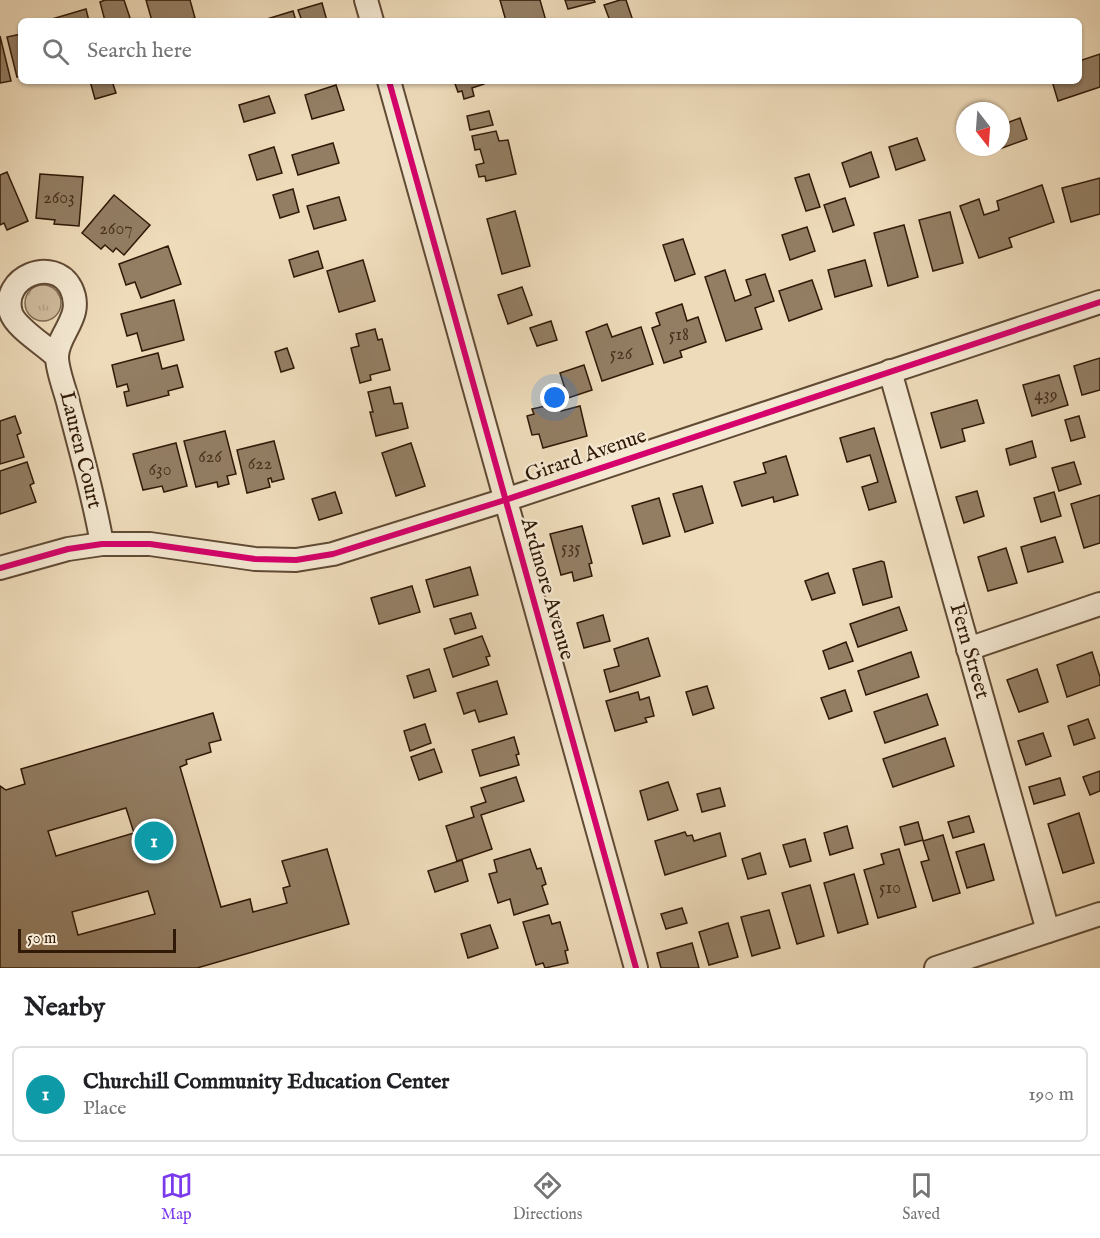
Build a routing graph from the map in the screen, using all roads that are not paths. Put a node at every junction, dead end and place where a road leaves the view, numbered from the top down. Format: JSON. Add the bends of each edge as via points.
{"nodes":[{"id":1,"x":366,"y":0,"type":"edge"},
{"id":2,"x":371,"y":18,"type":"edge"},
{"id":3,"x":390,"y":84,"type":"edge"},
{"id":4,"x":1100,"y":302,"type":"edge"},
{"id":5,"x":57,"y":357,"type":"dead end"},
{"id":6,"x":890,"y":371,"type":"junction"},
{"id":7,"x":505,"y":500,"type":"junction"},
{"id":8,"x":102,"y":544,"type":"junction"},
{"id":9,"x":0,"y":568,"type":"edge"},
{"id":10,"x":1100,"y":604,"type":"edge"},
{"id":11,"x":968,"y":649,"type":"junction"},
{"id":12,"x":1100,"y":914,"type":"edge"},
{"id":13,"x":1048,"y":931,"type":"junction"},
{"id":14,"x":636,"y":968,"type":"edge"},
{"id":15,"x":936,"y":968,"type":"edge"}],
"edges":[{"from":1,"to":2,"type":"street"},
{"from":3,"to":7,"type":"street","name":"Ardmore Avenue"},
{"from":4,"to":6,"type":"street","name":"Girard Avenue"},
{"from":5,"to":8,"type":"street","name":"Lauren Court"},
{"from":6,"to":7,"type":"street","name":"Girard Avenue"},
{"from":6,"to":11,"type":"street","name":"Fern Street"},
{"from":7,"to":8,"type":"street","name":"Girard Avenue","via":[[333,555],[296,560],[255,559],[150,544]]},
{"from":7,"to":14,"type":"street","name":"Ardmore Avenue"},
{"from":8,"to":9,"type":"street","name":"Girard Avenue"},
{"from":10,"to":11,"type":"street"},
{"from":11,"to":13,"type":"street","name":"Fern Street"},
{"from":12,"to":13,"type":"street"},
{"from":13,"to":15,"type":"street"}]}
